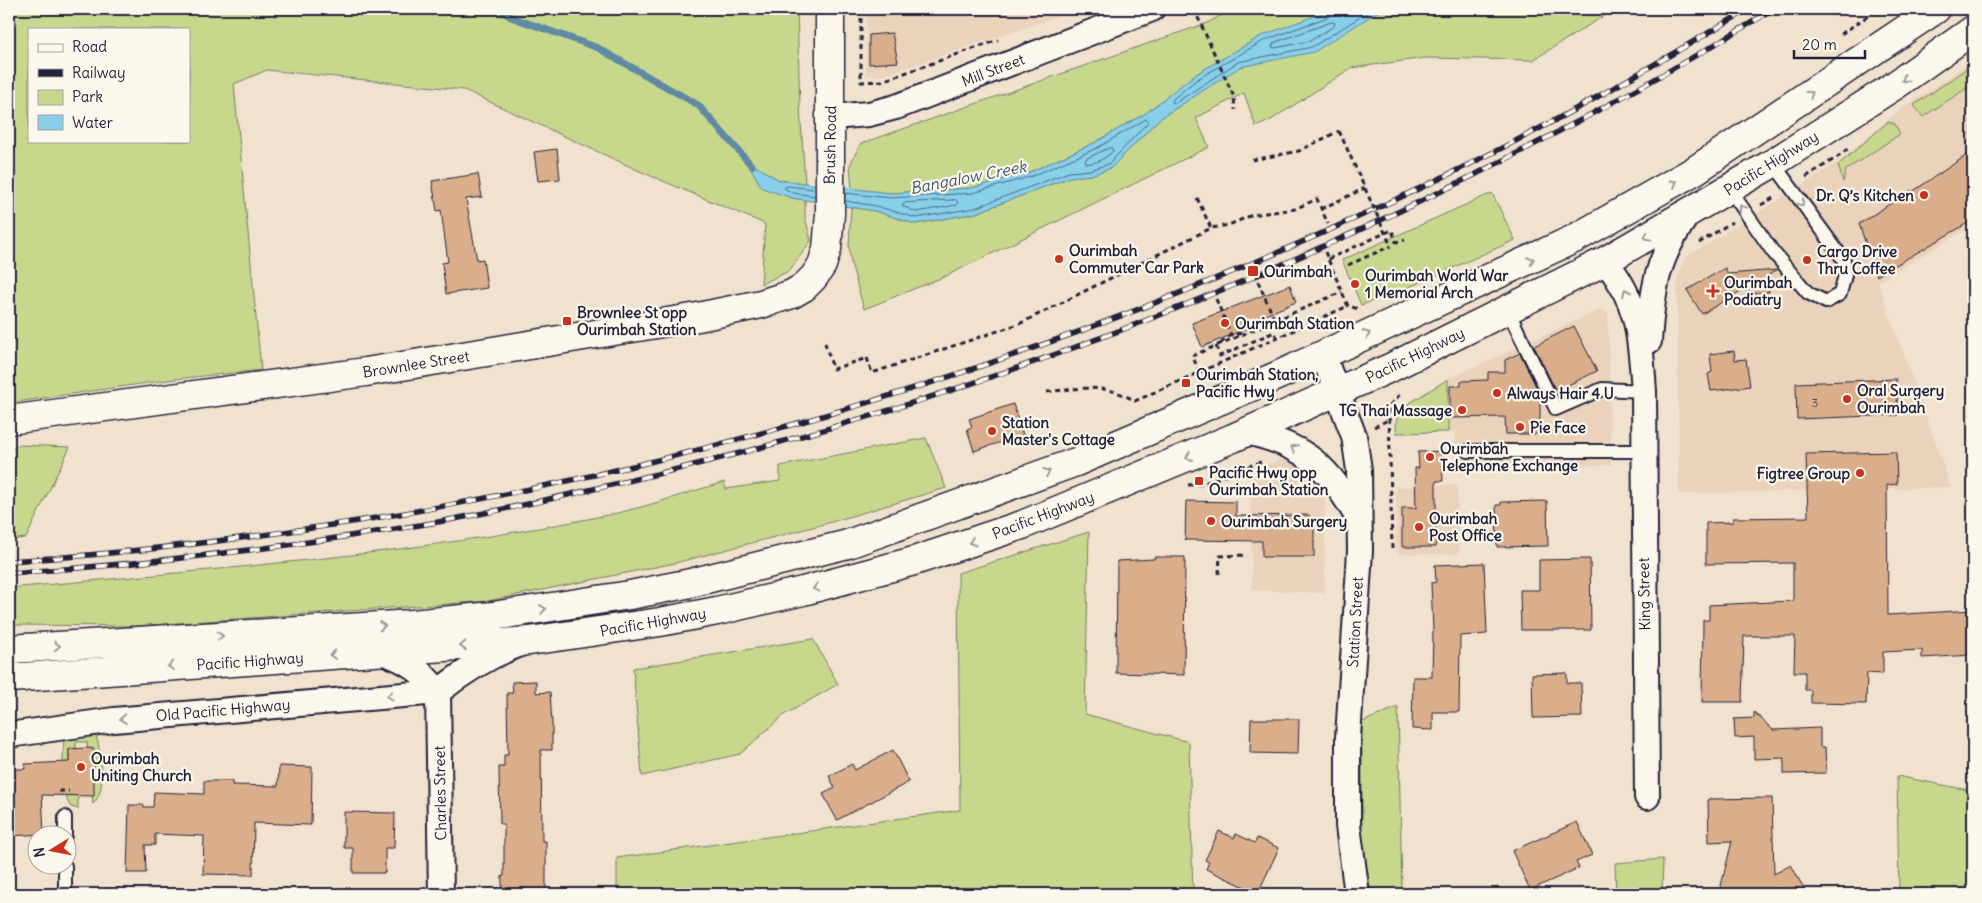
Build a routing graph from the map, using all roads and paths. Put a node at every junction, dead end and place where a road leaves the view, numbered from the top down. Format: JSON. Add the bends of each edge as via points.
{"nodes":[{"id":1,"x":830,"y":9,"type":"edge"},
{"id":2,"x":861,"y":9,"type":"edge"},
{"id":3,"x":1152,"y":9,"type":"edge"},
{"id":4,"x":1194,"y":9,"type":"edge"},
{"id":5,"x":1878,"y":9,"type":"edge"},
{"id":6,"x":1936,"y":9,"type":"edge"},
{"id":7,"x":1973,"y":30,"type":"edge"},
{"id":8,"x":1841,"y":34,"type":"dead end"},
{"id":9,"x":1004,"y":38,"type":"dead end"},
{"id":10,"x":1234,"y":110,"type":"dead end"},
{"id":11,"x":831,"y":117,"type":"junction"},
{"id":12,"x":1252,"y":160,"type":"dead end"},
{"id":13,"x":1773,"y":163,"type":"junction"},
{"id":14,"x":1365,"y":188,"type":"junction"},
{"id":15,"x":1730,"y":190,"type":"junction"},
{"id":16,"x":1197,"y":198,"type":"dead end"},
{"id":17,"x":1321,"y":209,"type":"junction"},
{"id":18,"x":1688,"y":214,"type":"junction"},
{"id":19,"x":1328,"y":224,"type":"dead end"},
{"id":20,"x":1211,"y":228,"type":"junction"},
{"id":21,"x":1405,"y":240,"type":"dead end"},
{"id":22,"x":1325,"y":252,"type":"dead end"},
{"id":23,"x":1328,"y":259,"type":"junction"},
{"id":24,"x":1605,"y":261,"type":"junction"},
{"id":25,"x":1348,"y":265,"type":"dead end"},
{"id":26,"x":814,"y":278,"type":"joint"},
{"id":27,"x":1258,"y":281,"type":"dead end"},
{"id":28,"x":1342,"y":292,"type":"junction"},
{"id":29,"x":1216,"y":299,"type":"dead end"},
{"id":30,"x":1348,"y":306,"type":"junction"},
{"id":31,"x":1507,"y":309,"type":"junction"},
{"id":32,"x":1367,"y":311,"type":"dead end"},
{"id":33,"x":1274,"y":321,"type":"junction"},
{"id":34,"x":1251,"y":331,"type":"junction"},
{"id":35,"x":1231,"y":335,"type":"junction"},
{"id":36,"x":1277,"y":338,"type":"junction"},
{"id":37,"x":825,"y":343,"type":"dead end"},
{"id":38,"x":1216,"y":346,"type":"junction"},
{"id":39,"x":1323,"y":355,"type":"junction"},
{"id":40,"x":1200,"y":372,"type":"junction"},
{"id":41,"x":1408,"y":388,"type":"dead end"},
{"id":42,"x":1644,"y":391,"type":"junction"},
{"id":43,"x":1047,"y":392,"type":"dead end"},
{"id":44,"x":1338,"y":392,"type":"junction"},
{"id":45,"x":9,"y":420,"type":"edge"},
{"id":46,"x":1246,"y":432,"type":"junction"},
{"id":47,"x":1468,"y":451,"type":"dead end"},
{"id":48,"x":1643,"y":451,"type":"junction"},
{"id":49,"x":1360,"y":522,"type":"junction"},
{"id":50,"x":1392,"y":549,"type":"dead end"},
{"id":51,"x":1247,"y":555,"type":"dead end"},
{"id":52,"x":1219,"y":574,"type":"dead end"},
{"id":53,"x":529,"y":641,"type":"junction"},
{"id":54,"x":9,"y":649,"type":"edge"},
{"id":55,"x":382,"y":652,"type":"junction"},
{"id":56,"x":9,"y":678,"type":"edge"},
{"id":57,"x":438,"y":692,"type":"junction"},
{"id":58,"x":9,"y":734,"type":"edge"},
{"id":59,"x":58,"y":791,"type":"dead end"},
{"id":60,"x":69,"y":791,"type":"dead end"},
{"id":61,"x":1647,"y":797,"type":"dead end"},
{"id":62,"x":65,"y":816,"type":"dead end"},
{"id":63,"x":65,"y":826,"type":"edge"},
{"id":64,"x":65,"y":876,"type":"edge"},
{"id":65,"x":65,"y":894,"type":"edge"},
{"id":66,"x":441,"y":894,"type":"edge"},
{"id":67,"x":1357,"y":894,"type":"edge"}],
"edges":[{"from":1,"to":11,"type":"main road","name":"Brush Road"},
{"from":2,"to":9,"type":"path","via":[[861,82],[882,81]]},
{"from":3,"to":11,"type":"street","name":"Mill Street","via":[[896,107],[869,114]]},
{"from":4,"to":10,"type":"path","via":[[1234,96]]},
{"from":5,"to":8,"type":"path"},
{"from":39,"to":6,"type":"main road","name":"Pacific Highway","one_way":true,"via":[[1517,267],[1622,213],[1694,171]]},
{"from":7,"to":13,"type":"main road","name":"Pacific Highway","one_way":true,"via":[[1894,86]]},
{"from":11,"to":26,"type":"main road","name":"Brush Road","via":[[827,250]]},
{"from":12,"to":14,"type":"path","bridge":true,"via":[[1300,151],[1339,132]]},
{"from":13,"to":15,"type":"main road","name":"Pacific Highway"},
{"from":13,"to":15,"type":"lane","one_way":true,"via":[[1844,260],[1845,275],[1840,294],[1826,302],[1808,293],[1773,252]]},
{"from":14,"to":17,"type":"path"},
{"from":14,"to":25,"type":"path","bridge":true,"via":[[1391,246]]},
{"from":15,"to":18,"type":"main road","name":"Pacific Highway"},
{"from":16,"to":20,"type":"path"},
{"from":17,"to":19,"type":"path"},
{"from":17,"to":20,"type":"path","via":[[1317,199],[1295,209],[1252,215],[1229,225]]},
{"from":18,"to":24,"type":"main road","name":"Pacific Highway","one_way":true},
{"from":18,"to":42,"type":"street","name":"King Street","via":[[1669,244],[1656,276]]},
{"from":20,"to":37,"type":"path","via":[[1019,324],[872,373],[867,358],[833,369]]},
{"from":21,"to":23,"type":"path","via":[[1396,242],[1392,230]]},
{"from":22,"to":23,"type":"path"},
{"from":23,"to":28,"type":"path"},
{"from":24,"to":31,"type":"main road","name":"Pacific Highway"},
{"from":42,"to":24,"type":"street","name":"King Street","one_way":true,"via":[[1636,318],[1624,288]]},
{"from":26,"to":45,"type":"main road","name":"Brownlee Street","via":[[804,287],[777,299],[698,317],[366,372]]},
{"from":27,"to":33,"type":"path"},
{"from":28,"to":30,"type":"path"},
{"from":28,"to":33,"type":"path"},
{"from":29,"to":35,"type":"path"},
{"from":30,"to":32,"type":"path"},
{"from":30,"to":36,"type":"path"},
{"from":31,"to":42,"type":"lane","via":[[1556,409],[1602,389]]},
{"from":31,"to":44,"type":"main road","name":"Pacific Highway"},
{"from":33,"to":34,"type":"path"},
{"from":34,"to":35,"type":"path"},
{"from":34,"to":38,"type":"path"},
{"from":35,"to":38,"type":"path"},
{"from":36,"to":38,"type":"path","via":[[1274,332],[1220,356]]},
{"from":36,"to":40,"type":"path"},
{"from":38,"to":40,"type":"path","via":[[1192,356]]},
{"from":39,"to":44,"type":"street","name":"Station Street"},
{"from":54,"to":39,"type":"main road","name":"Pacific Highway","one_way":true,"via":[[412,624],[560,607],[686,584],[848,544],[1076,462]]},
{"from":40,"to":43,"type":"path","via":[[1135,401],[1120,392],[1100,388]]},
{"from":41,"to":50,"type":"path","via":[[1395,399],[1389,411]]},
{"from":42,"to":48,"type":"street","name":"King Street"},
{"from":44,"to":46,"type":"main road","name":"Pacific Highway"},
{"from":44,"to":49,"type":"street","name":"Station Street","via":[[1356,448]]},
{"from":49,"to":46,"type":"street","one_way":true,"via":[[1346,496],[1319,464],[1291,446]]},
{"from":46,"to":53,"type":"main road","name":"Pacific Highway","one_way":true,"via":[[1022,525],[914,561],[717,611]]},
{"from":47,"to":48,"type":"lane"},
{"from":48,"to":61,"type":"street","name":"King Street"},
{"from":49,"to":67,"type":"street","name":"Station Street","via":[[1348,737],[1348,826]]},
{"from":51,"to":52,"type":"path","via":[[1220,556]]},
{"from":53,"to":55,"type":"main road","name":"Pacific Highway","one_way":true},
{"from":53,"to":57,"type":"street","via":[[490,657]]},
{"from":55,"to":56,"type":"main road","name":"Pacific Highway","one_way":true},
{"from":55,"to":57,"type":"street","via":[[412,665]]},
{"from":57,"to":58,"type":"street","name":"Old Pacific Highway","one_way":true,"via":[[114,720]]},
{"from":57,"to":66,"type":"street","name":"Charles Street"},
{"from":59,"to":60,"type":"path"},
{"from":62,"to":63,"type":"lane"},
{"from":64,"to":65,"type":"lane"}]}
